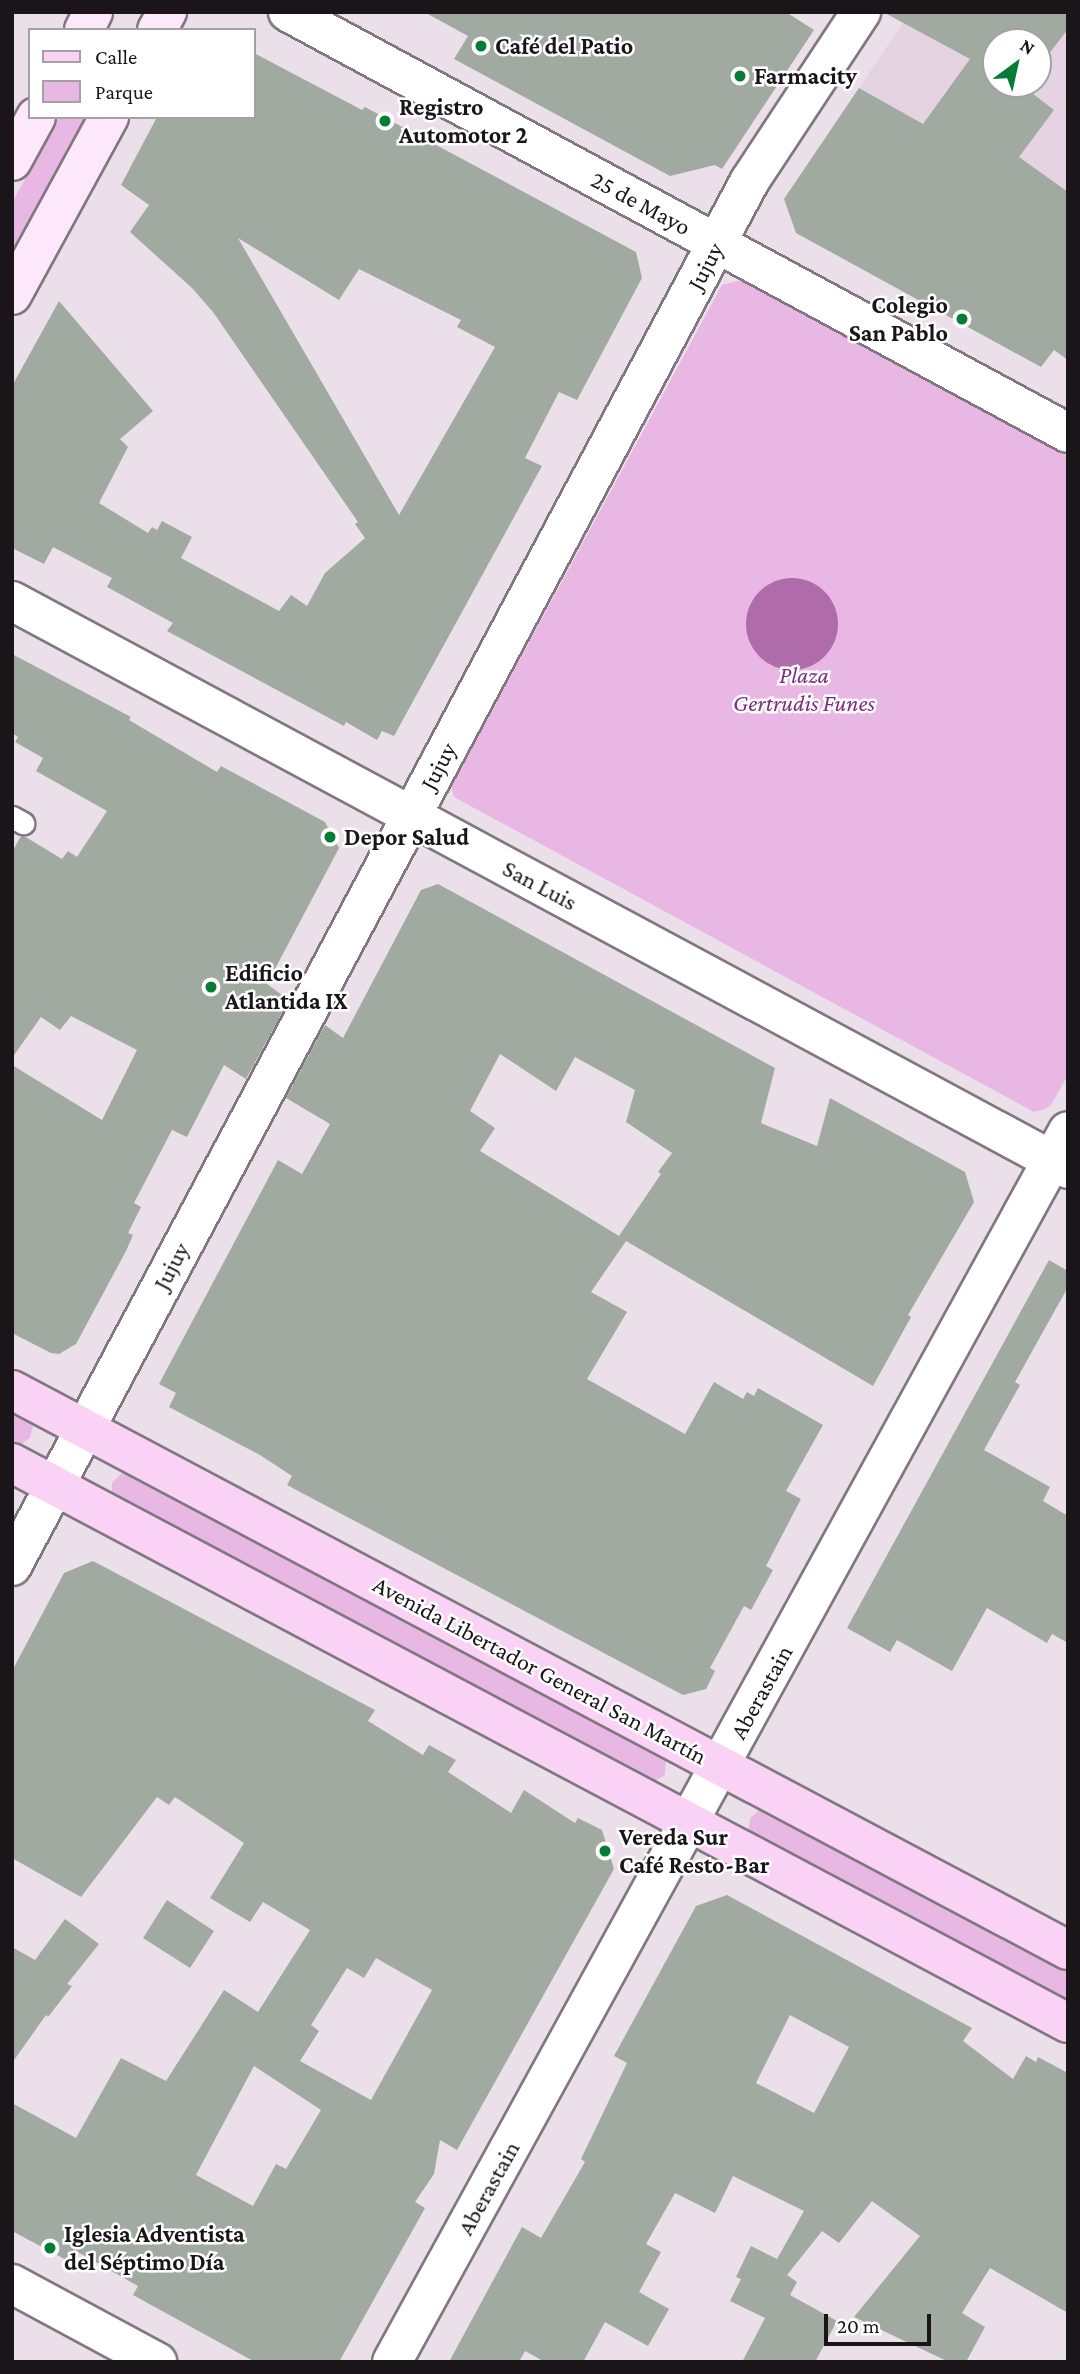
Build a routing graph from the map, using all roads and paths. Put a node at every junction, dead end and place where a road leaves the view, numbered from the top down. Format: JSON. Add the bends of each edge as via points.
{"nodes":[{"id":1,"x":93,"y":12,"type":"edge"},
{"id":2,"x":167,"y":12,"type":"edge"},
{"id":3,"x":288,"y":12,"type":"edge"},
{"id":4,"x":861,"y":12,"type":"edge"},
{"id":5,"x":84,"y":28,"type":"edge"},
{"id":6,"x":158,"y":28,"type":"edge"},
{"id":7,"x":35,"y":119,"type":"edge"},
{"id":8,"x":109,"y":119,"type":"edge"},
{"id":9,"x":12,"y":160,"type":"edge"},
{"id":10,"x":717,"y":243,"type":"junction"},
{"id":11,"x":12,"y":295,"type":"edge"},
{"id":12,"x":1068,"y":433,"type":"edge"},
{"id":13,"x":12,"y":601,"type":"edge"},
{"id":14,"x":411,"y":816,"type":"junction"},
{"id":15,"x":1062,"y":1153,"type":"edge"},
{"id":16,"x":12,"y":1390,"type":"edge"},
{"id":17,"x":85,"y":1428,"type":"junction"},
{"id":18,"x":12,"y":1463,"type":"edge"},
{"id":19,"x":55,"y":1486,"type":"junction"},
{"id":20,"x":12,"y":1566,"type":"edge"},
{"id":21,"x":721,"y":1766,"type":"junction"},
{"id":22,"x":690,"y":1823,"type":"junction"},
{"id":23,"x":1068,"y":1950,"type":"edge"},
{"id":24,"x":1068,"y":2023,"type":"edge"},
{"id":25,"x":12,"y":2284,"type":"edge"},
{"id":26,"x":157,"y":2362,"type":"edge"},
{"id":27,"x":392,"y":2362,"type":"edge"}],
"edges":[{"from":1,"to":5,"type":"main road"},
{"from":2,"to":6,"type":"main road"},
{"from":3,"to":10,"type":"street","name":"25 de Mayo"},
{"from":4,"to":10,"type":"street","name":"Jujuy","via":[[749,182]]},
{"from":7,"to":9,"type":"main road"},
{"from":8,"to":11,"type":"main road"},
{"from":10,"to":12,"type":"street","name":"25 de Mayo"},
{"from":10,"to":14,"type":"street","name":"Jujuy"},
{"from":13,"to":14,"type":"street","name":"San Luis"},
{"from":14,"to":15,"type":"street","name":"San Luis"},
{"from":14,"to":17,"type":"street","name":"Jujuy"},
{"from":15,"to":21,"type":"street","name":"Aberastain"},
{"from":16,"to":17,"type":"main road","name":"Avenida Libertador General San Martín"},
{"from":17,"to":19,"type":"street","name":"Jujuy"},
{"from":17,"to":21,"type":"main road","name":"Avenida Libertador General San Martín"},
{"from":18,"to":19,"type":"main road"},
{"from":19,"to":20,"type":"street","name":"Jujuy"},
{"from":19,"to":22,"type":"main road"},
{"from":21,"to":22,"type":"street","name":"Aberastain"},
{"from":21,"to":23,"type":"main road","name":"Avenida Libertador General San Martín"},
{"from":22,"to":24,"type":"main road"},
{"from":22,"to":27,"type":"street","name":"Aberastain"},
{"from":25,"to":26,"type":"street"}]}
